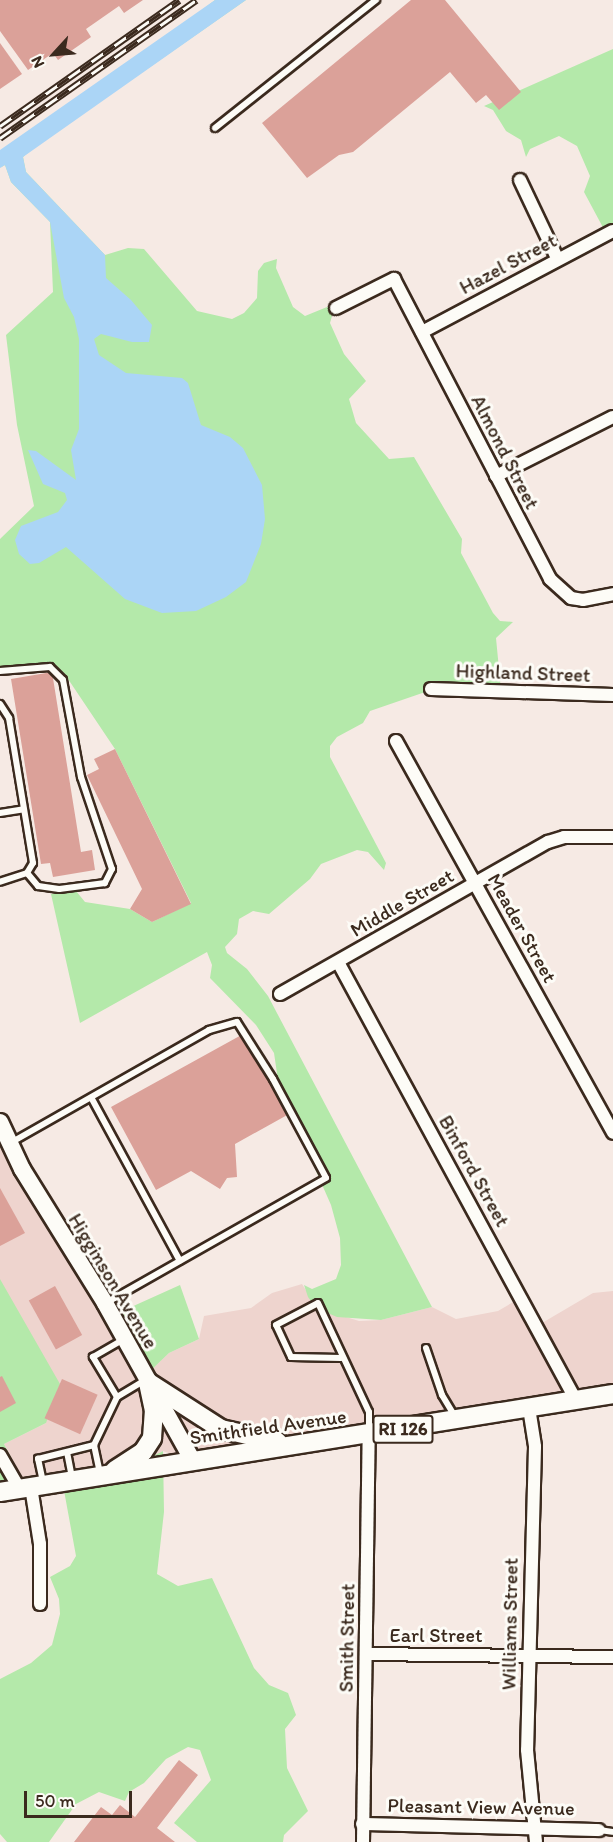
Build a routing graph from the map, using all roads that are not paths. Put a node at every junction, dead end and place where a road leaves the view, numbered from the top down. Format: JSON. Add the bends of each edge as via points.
{"nodes":[{"id":1,"x":376,"y":0,"type":"edge"},
{"id":2,"x":215,"y":128,"type":"dead end"},
{"id":3,"x":520,"y":180,"type":"dead end"},
{"id":4,"x":613,"y":231,"type":"edge"},
{"id":5,"x":558,"y":258,"type":"junction"},
{"id":6,"x":336,"y":308,"type":"dead end"},
{"id":7,"x":422,"y":332,"type":"junction"},
{"id":8,"x":613,"y":417,"type":"edge"},
{"id":9,"x":496,"y":477,"type":"junction"},
{"id":10,"x":613,"y":594,"type":"edge"},
{"id":11,"x":0,"y":671,"type":"edge"},
{"id":12,"x":431,"y":689,"type":"dead end"},
{"id":13,"x":613,"y":695,"type":"edge"},
{"id":14,"x":0,"y":704,"type":"edge"},
{"id":15,"x":396,"y":741,"type":"dead end"},
{"id":16,"x":24,"y":809,"type":"junction"},
{"id":17,"x":0,"y":813,"type":"edge"},
{"id":18,"x":613,"y":837,"type":"edge"},
{"id":19,"x":27,"y":873,"type":"junction"},
{"id":20,"x":0,"y":882,"type":"edge"},
{"id":21,"x":475,"y":883,"type":"junction"},
{"id":22,"x":338,"y":962,"type":"junction"},
{"id":23,"x":280,"y":994,"type":"dead end"},
{"id":24,"x":92,"y":1099,"type":"junction"},
{"id":25,"x":0,"y":1122,"type":"edge"},
{"id":26,"x":613,"y":1133,"type":"edge"},
{"id":27,"x":10,"y":1143,"type":"junction"},
{"id":28,"x":180,"y":1261,"type":"junction"},
{"id":29,"x":105,"y":1303,"type":"junction"},
{"id":30,"x":125,"y":1339,"type":"junction"},
{"id":31,"x":426,"y":1348,"type":"dead end"},
{"id":32,"x":341,"y":1358,"type":"junction"},
{"id":33,"x":147,"y":1381,"type":"junction"},
{"id":34,"x":613,"y":1394,"type":"edge"},
{"id":35,"x":117,"y":1397,"type":"junction"},
{"id":36,"x":576,"y":1400,"type":"junction"},
{"id":37,"x":529,"y":1408,"type":"junction"},
{"id":38,"x":457,"y":1420,"type":"junction"},
{"id":39,"x":369,"y":1435,"type":"junction"},
{"id":40,"x":94,"y":1445,"type":"junction"},
{"id":41,"x":297,"y":1445,"type":"junction"},
{"id":42,"x":67,"y":1452,"type":"junction"},
{"id":43,"x":0,"y":1455,"type":"edge"},
{"id":44,"x":193,"y":1461,"type":"junction"},
{"id":45,"x":102,"y":1476,"type":"junction"},
{"id":46,"x":72,"y":1481,"type":"junction"},
{"id":47,"x":32,"y":1487,"type":"junction"},
{"id":48,"x":0,"y":1492,"type":"edge"},
{"id":49,"x":40,"y":1604,"type":"dead end"},
{"id":50,"x":367,"y":1654,"type":"junction"},
{"id":51,"x":529,"y":1655,"type":"junction"},
{"id":52,"x":613,"y":1657,"type":"edge"},
{"id":53,"x":362,"y":1824,"type":"junction"},
{"id":54,"x":534,"y":1825,"type":"junction"},
{"id":55,"x":599,"y":1830,"type":"joint"},
{"id":56,"x":613,"y":1832,"type":"edge"},
{"id":57,"x":363,"y":1842,"type":"edge"},
{"id":58,"x":536,"y":1842,"type":"edge"}],
"edges":[{"from":1,"to":2,"type":"lane"},
{"from":3,"to":5,"type":"street"},
{"from":4,"to":5,"type":"street","name":"Hazel Street"},
{"from":5,"to":7,"type":"street","name":"Hazel Street"},
{"from":6,"to":7,"type":"street","name":"Almond Street","via":[[394,279]]},
{"from":7,"to":9,"type":"street","name":"Almond Street"},
{"from":8,"to":9,"type":"street"},
{"from":9,"to":10,"type":"street","name":"Almond Street","via":[[541,565],[560,591],[583,600]]},
{"from":11,"to":19,"type":"lane","via":[[50,667],[63,680],[81,777],[112,869],[105,883],[59,889],[38,886]]},
{"from":12,"to":13,"type":"street","name":"Highland Street"},
{"from":14,"to":16,"type":"lane","via":[[9,718]]},
{"from":15,"to":21,"type":"street","name":"Meader Street"},
{"from":16,"to":17,"type":"lane"},
{"from":16,"to":19,"type":"lane","via":[[33,863]]},
{"from":18,"to":21,"type":"street","name":"Middle Street","via":[[554,839]]},
{"from":19,"to":20,"type":"lane"},
{"from":21,"to":22,"type":"street","name":"Middle Street"},
{"from":21,"to":26,"type":"street","name":"Meader Street"},
{"from":22,"to":23,"type":"street","name":"Middle Street"},
{"from":22,"to":36,"type":"street","name":"Binford Street"},
{"from":24,"to":27,"type":"lane"},
{"from":24,"to":28,"type":"lane"},
{"from":24,"to":28,"type":"lane","via":[[209,1030],[237,1022],[273,1079],[326,1178]]},
{"from":25,"to":27,"type":"street","name":"Higginson Avenue"},
{"from":27,"to":29,"type":"street","name":"Higginson Avenue","via":[[45,1208]]},
{"from":28,"to":29,"type":"lane"},
{"from":29,"to":30,"type":"street","name":"Higginson Avenue"},
{"from":30,"to":33,"type":"street","name":"Higginson Avenue"},
{"from":30,"to":35,"type":"lane","via":[[93,1358]]},
{"from":31,"to":38,"type":"lane","via":[[442,1395]]},
{"from":32,"to":32,"type":"lane","via":[[318,1303],[276,1325],[291,1357]]},
{"from":32,"to":39,"type":"lane","via":[[369,1412]]},
{"from":33,"to":35,"type":"lane"},
{"from":33,"to":41,"type":"main road","via":[[221,1429]]},
{"from":33,"to":44,"type":"street","name":"Higginson Avenue"},
{"from":33,"to":45,"type":"main road","via":[[154,1411],[152,1438],[134,1459]]},
{"from":34,"to":36,"type":"main road","name":"Smithfield Avenue","number":"RI 126"},
{"from":35,"to":40,"type":"lane"},
{"from":36,"to":37,"type":"main road","name":"Smithfield Avenue","number":"RI 126"},
{"from":37,"to":38,"type":"main road","name":"Smithfield Avenue","number":"RI 126"},
{"from":37,"to":51,"type":"street","name":"Williams Street","via":[[535,1447]]},
{"from":38,"to":39,"type":"main road","name":"Smithfield Avenue","number":"RI 126"},
{"from":39,"to":41,"type":"main road","name":"Smithfield Avenue","number":"RI 126"},
{"from":39,"to":50,"type":"street","name":"Smith Street"},
{"from":40,"to":42,"type":"lane"},
{"from":40,"to":45,"type":"lane"},
{"from":41,"to":44,"type":"main road","name":"Smithfield Avenue","number":"RI 126"},
{"from":42,"to":46,"type":"lane"},
{"from":42,"to":47,"type":"lane","via":[[38,1459]]},
{"from":43,"to":47,"type":"street"},
{"from":44,"to":45,"type":"main road","name":"Smithfield Avenue","number":"RI 126"},
{"from":45,"to":46,"type":"main road","name":"Smithfield Avenue","number":"RI 126"},
{"from":46,"to":47,"type":"main road","name":"Smithfield Avenue","number":"RI 126"},
{"from":47,"to":48,"type":"main road","name":"Smithfield Avenue","number":"RI 126"},
{"from":47,"to":49,"type":"street","via":[[39,1545]]},
{"from":50,"to":51,"type":"street","name":"Earl Street"},
{"from":50,"to":53,"type":"street","name":"Smith Street"},
{"from":51,"to":52,"type":"street","name":"Earl Street"},
{"from":51,"to":54,"type":"street","name":"Williams Street","via":[[528,1750]]},
{"from":53,"to":54,"type":"street","name":"Pleasant View Avenue"},
{"from":53,"to":57,"type":"street","name":"Smith Street"},
{"from":54,"to":55,"type":"street","name":"Pleasant View Avenue"},
{"from":54,"to":58,"type":"street","name":"Williams Street"},
{"from":55,"to":56,"type":"lane"}]}
